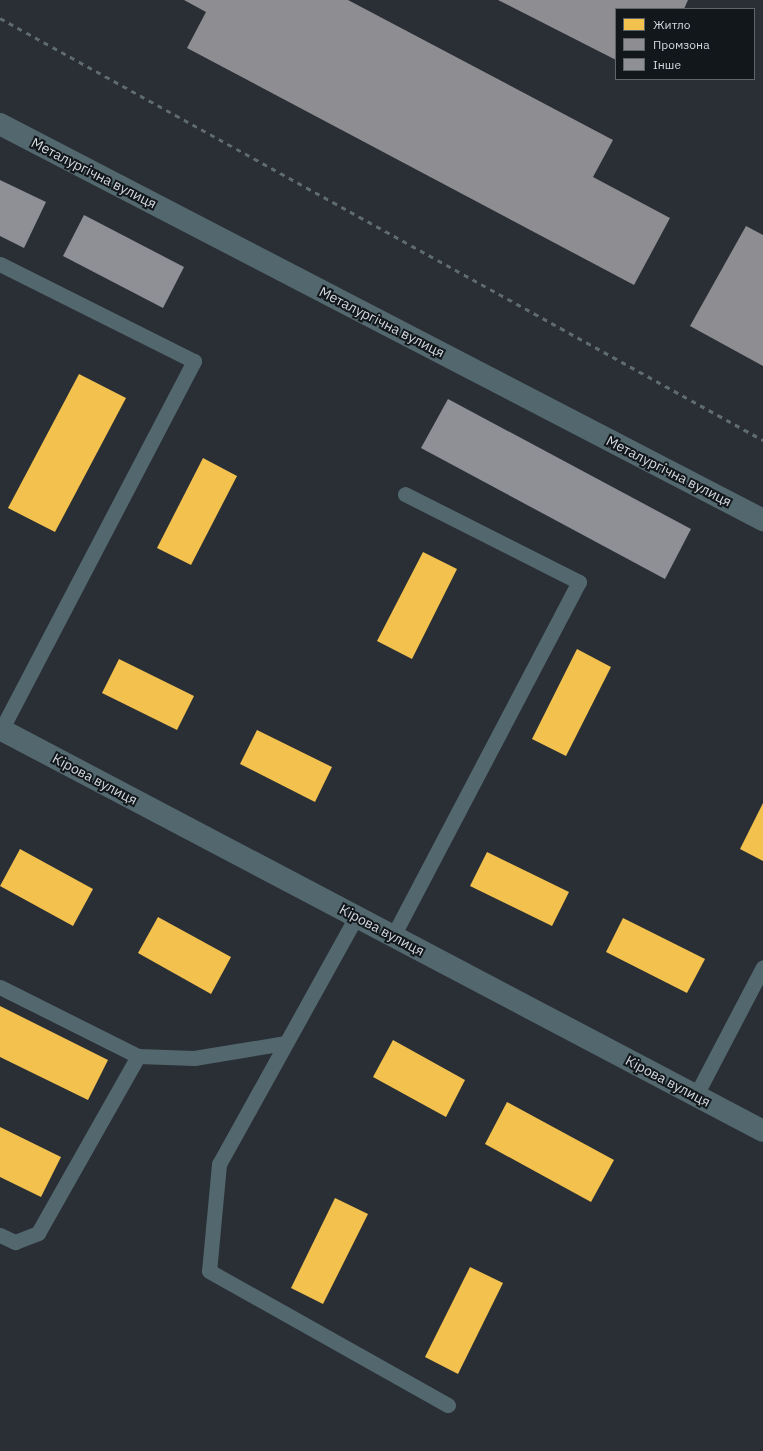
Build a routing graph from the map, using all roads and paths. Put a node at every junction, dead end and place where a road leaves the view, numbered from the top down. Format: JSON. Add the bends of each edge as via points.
{"nodes":[{"id":1,"x":0,"y":124,"type":"edge"},
{"id":2,"x":0,"y":264,"type":"edge"},
{"id":3,"x":405,"y":494,"type":"dead end"},
{"id":4,"x":763,"y":520,"type":"edge"},
{"id":5,"x":1,"y":730,"type":"edge"},
{"id":6,"x":356,"y":917,"type":"junction"},
{"id":7,"x":393,"y":936,"type":"junction"},
{"id":8,"x":763,"y":967,"type":"edge"},
{"id":9,"x":0,"y":987,"type":"edge"},
{"id":10,"x":286,"y":1043,"type":"junction"},
{"id":11,"x":138,"y":1056,"type":"junction"},
{"id":12,"x":696,"y":1095,"type":"junction"},
{"id":13,"x":763,"y":1131,"type":"edge"},
{"id":14,"x":0,"y":1235,"type":"edge"},
{"id":15,"x":448,"y":1405,"type":"dead end"}],
"edges":[{"from":1,"to":4,"type":"street","name":"Металургічна вулиця"},
{"from":2,"to":5,"type":"lane","via":[[194,361]]},
{"from":3,"to":7,"type":"lane","via":[[579,582]]},
{"from":5,"to":6,"type":"street","name":"Кірова вулиця"},
{"from":6,"to":7,"type":"street","name":"Кірова вулиця"},
{"from":6,"to":10,"type":"lane"},
{"from":7,"to":12,"type":"street","name":"Кірова вулиця"},
{"from":8,"to":12,"type":"lane"},
{"from":9,"to":11,"type":"lane"},
{"from":10,"to":11,"type":"lane","via":[[194,1058]]},
{"from":10,"to":15,"type":"lane","via":[[219,1164],[209,1271]]},
{"from":11,"to":14,"type":"lane","via":[[38,1233],[15,1242]]},
{"from":12,"to":13,"type":"street","name":"Кірова вулиця"}]}
